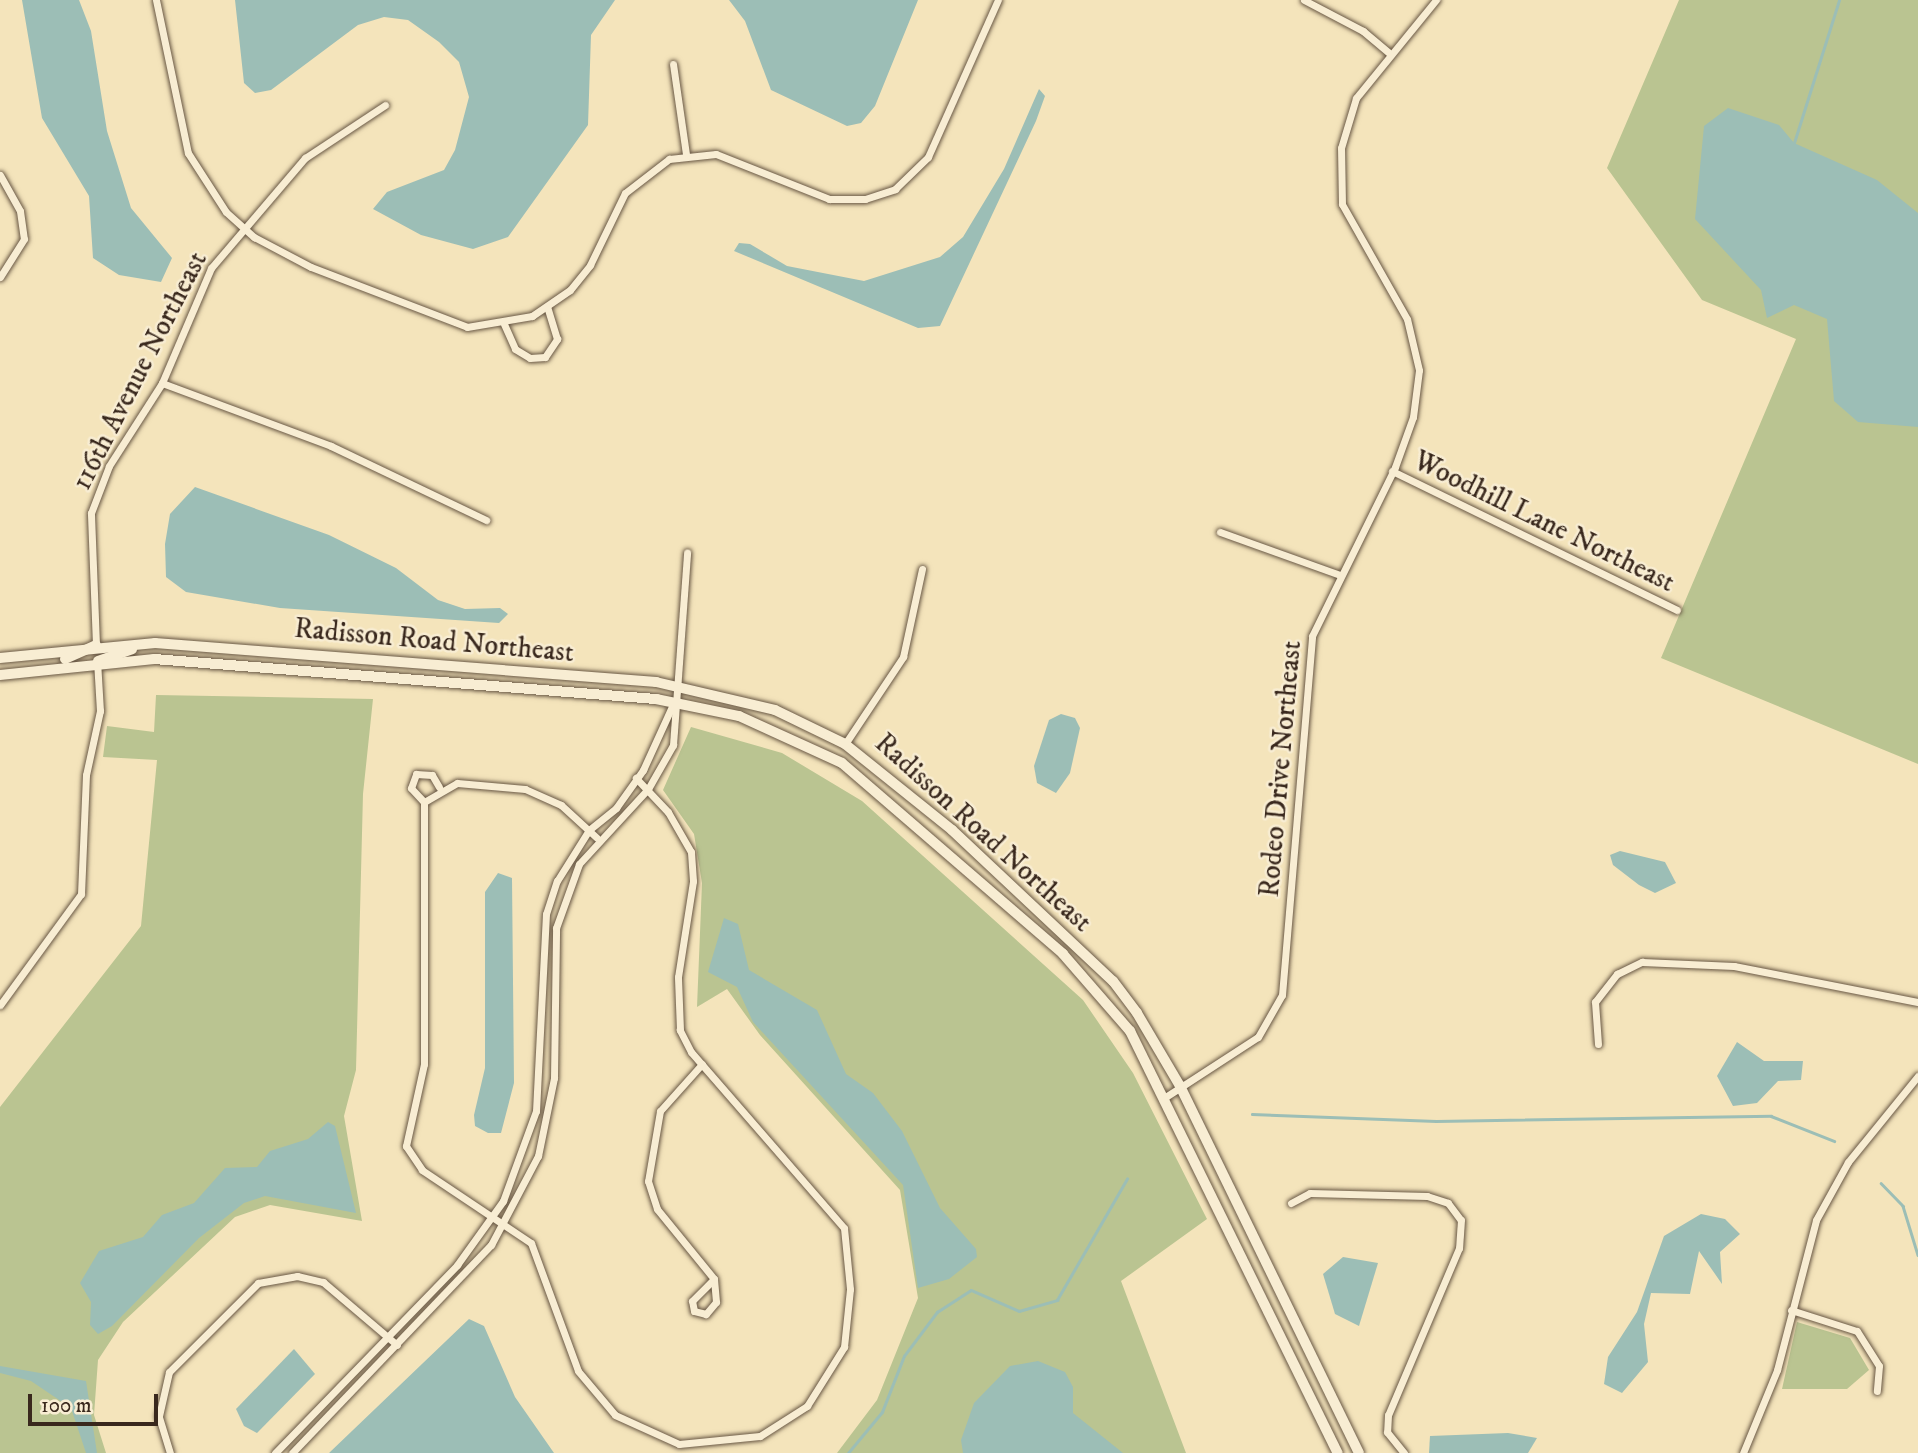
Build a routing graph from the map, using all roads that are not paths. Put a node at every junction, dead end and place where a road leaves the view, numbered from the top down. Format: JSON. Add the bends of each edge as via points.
{"nodes":[{"id":1,"x":156,"y":0,"type":"edge"},
{"id":2,"x":998,"y":0,"type":"edge"},
{"id":3,"x":1304,"y":0,"type":"edge"},
{"id":4,"x":1436,"y":0,"type":"edge"},
{"id":5,"x":1388,"y":52,"type":"junction"},
{"id":6,"x":673,"y":64,"type":"dead end"},
{"id":7,"x":385,"y":105,"type":"dead end"},
{"id":8,"x":685,"y":154,"type":"junction"},
{"id":9,"x":0,"y":175,"type":"edge"},
{"id":10,"x":242,"y":228,"type":"junction"},
{"id":11,"x":0,"y":277,"type":"edge"},
{"id":12,"x":547,"y":307,"type":"junction"},
{"id":13,"x":504,"y":324,"type":"junction"},
{"id":14,"x":162,"y":383,"type":"junction"},
{"id":15,"x":1392,"y":471,"type":"junction"},
{"id":16,"x":486,"y":520,"type":"dead end"},
{"id":17,"x":1220,"y":532,"type":"dead end"},
{"id":18,"x":688,"y":553,"type":"dead end"},
{"id":19,"x":922,"y":569,"type":"dead end"},
{"id":20,"x":1340,"y":575,"type":"junction"},
{"id":21,"x":1676,"y":610,"type":"dead end"},
{"id":22,"x":155,"y":643,"type":"junction"},
{"id":23,"x":96,"y":645,"type":"junction"},
{"id":24,"x":0,"y":659,"type":"edge"},
{"id":25,"x":97,"y":661,"type":"junction"},
{"id":26,"x":31,"y":671,"type":"junction"},
{"id":27,"x":0,"y":675,"type":"edge"},
{"id":28,"x":676,"y":684,"type":"junction"},
{"id":29,"x":674,"y":702,"type":"junction"},
{"id":30,"x":845,"y":744,"type":"junction"},
{"id":31,"x":636,"y":778,"type":"junction"},
{"id":32,"x":439,"y":788,"type":"junction"},
{"id":33,"x":648,"y":789,"type":"junction"},
{"id":34,"x":424,"y":802,"type":"junction"},
{"id":35,"x":589,"y":830,"type":"junction"},
{"id":36,"x":597,"y":838,"type":"junction"},
{"id":37,"x":1918,"y":1002,"type":"edge"},
{"id":38,"x":0,"y":1005,"type":"edge"},
{"id":39,"x":1598,"y":1044,"type":"dead end"},
{"id":40,"x":702,"y":1064,"type":"junction"},
{"id":41,"x":1918,"y":1076,"type":"edge"},
{"id":42,"x":1180,"y":1086,"type":"junction"},
{"id":43,"x":1167,"y":1096,"type":"junction"},
{"id":44,"x":1291,"y":1203,"type":"dead end"},
{"id":45,"x":493,"y":1215,"type":"junction"},
{"id":46,"x":503,"y":1222,"type":"junction"},
{"id":47,"x":713,"y":1279,"type":"junction"},
{"id":48,"x":1791,"y":1310,"type":"junction"},
{"id":49,"x":387,"y":1337,"type":"junction"},
{"id":50,"x":397,"y":1345,"type":"junction"},
{"id":51,"x":1877,"y":1391,"type":"dead end"},
{"id":52,"x":170,"y":1453,"type":"edge"},
{"id":53,"x":275,"y":1453,"type":"edge"},
{"id":54,"x":292,"y":1453,"type":"edge"},
{"id":55,"x":1338,"y":1453,"type":"edge"},
{"id":56,"x":1359,"y":1453,"type":"edge"},
{"id":57,"x":1404,"y":1453,"type":"edge"},
{"id":58,"x":1742,"y":1453,"type":"edge"}],
"edges":[{"from":1,"to":10,"type":"street","via":[[188,153],[209,191]]},
{"from":2,"to":8,"type":"street","via":[[928,157],[907,181],[882,196],[829,199],[729,158]]},
{"from":3,"to":5,"type":"street","via":[[1363,31]]},
{"from":4,"to":5,"type":"street","name":"Rodeo Drive Northeast"},
{"from":5,"to":15,"type":"street","name":"Rodeo Drive Northeast","via":[[1344,125],[1337,177],[1342,204],[1407,319],[1419,370],[1413,417]]},
{"from":6,"to":8,"type":"street"},
{"from":7,"to":10,"type":"street","name":"116th Avenue Northeast","via":[[305,158]]},
{"from":8,"to":12,"type":"street","via":[[634,183],[582,278]]},
{"from":9,"to":11,"type":"street","via":[[20,211],[24,239]]},
{"from":10,"to":13,"type":"street","via":[[311,267],[426,316],[467,327]]},
{"from":10,"to":14,"type":"street","name":"116th Avenue Northeast","via":[[202,285]]},
{"from":12,"to":13,"type":"street"},
{"from":12,"to":13,"type":"street","via":[[557,339],[545,357],[530,358],[515,349]]},
{"from":14,"to":16,"type":"street","via":[[331,446]]},
{"from":14,"to":23,"type":"street","name":"116th Avenue Northeast","via":[[109,466],[92,513]]},
{"from":15,"to":20,"type":"street","name":"Rodeo Drive Northeast"},
{"from":15,"to":21,"type":"street","name":"Woodhill Lane Northeast"},
{"from":17,"to":20,"type":"street"},
{"from":18,"to":28,"type":"street"},
{"from":19,"to":30,"type":"street","via":[[903,657]]},
{"from":20,"to":42,"type":"street","name":"Rodeo Drive Northeast","via":[[1312,636],[1305,676],[1282,995],[1258,1037]]},
{"from":22,"to":23,"type":"main road","name":"Radisson Road Northeast"},
{"from":22,"to":25,"type":"main road"},
{"from":22,"to":28,"type":"main road","name":"Radisson Road Northeast"},
{"from":23,"to":24,"type":"main road","name":"Radisson Road Northeast"},
{"from":23,"to":26,"type":"main road"},
{"from":25,"to":26,"type":"main road","name":"Radisson Road Northeast"},
{"from":25,"to":29,"type":"main road","name":"Radisson Road Northeast","via":[[193,661]]},
{"from":25,"to":38,"type":"street","via":[[100,711],[86,775],[82,894]]},
{"from":26,"to":27,"type":"main road","name":"Radisson Road Northeast"},
{"from":28,"to":29,"type":"street"},
{"from":28,"to":30,"type":"main road","name":"Radisson Road Northeast","via":[[775,710]]},
{"from":29,"to":31,"type":"street"},
{"from":29,"to":33,"type":"street","via":[[679,717],[673,745]]},
{"from":29,"to":43,"type":"main road","name":"Radisson Road Northeast","via":[[769,727],[867,780],[1094,984]]},
{"from":30,"to":42,"type":"main road","name":"Radisson Road Northeast","via":[[952,830],[1113,981]]},
{"from":31,"to":33,"type":"street"},
{"from":31,"to":35,"type":"street"},
{"from":32,"to":34,"type":"street"},
{"from":32,"to":34,"type":"street","via":[[432,775],[416,774],[411,788]]},
{"from":32,"to":35,"type":"street","via":[[525,789],[561,805]]},
{"from":33,"to":36,"type":"street"},
{"from":33,"to":40,"type":"street","via":[[691,852],[676,1010],[680,1030]]},
{"from":34,"to":45,"type":"street","via":[[425,1055],[406,1146],[413,1164]]},
{"from":35,"to":36,"type":"street"},
{"from":35,"to":45,"type":"street","via":[[556,881],[546,914],[536,1111],[517,1174]]},
{"from":36,"to":46,"type":"street","via":[[579,864],[556,928],[550,1111],[538,1156]]},
{"from":37,"to":39,"type":"street","via":[[1734,966],[1642,962],[1617,974],[1595,1002]]},
{"from":40,"to":46,"type":"street","via":[[844,1228],[850,1289],[844,1347],[807,1406],[787,1422],[760,1436],[700,1446],[657,1438],[615,1415],[578,1371],[541,1259]]},
{"from":40,"to":47,"type":"street","via":[[660,1111],[648,1181],[657,1209]]},
{"from":41,"to":48,"type":"street","via":[[1834,1183],[1802,1258]]},
{"from":42,"to":43,"type":"street","name":"Rodeo Drive Northeast"},
{"from":42,"to":56,"type":"main road","name":"Radisson Road Northeast"},
{"from":43,"to":55,"type":"main road","name":"Radisson Road Northeast"},
{"from":44,"to":57,"type":"street","via":[[1310,1193],[1427,1196],[1448,1203],[1461,1220],[1459,1248],[1388,1415],[1387,1432]]},
{"from":45,"to":46,"type":"street"},
{"from":45,"to":49,"type":"street","via":[[457,1265]]},
{"from":46,"to":50,"type":"street","via":[[452,1291]]},
{"from":47,"to":47,"type":"street","via":[[719,1294],[712,1309],[694,1311],[692,1301]]},
{"from":48,"to":51,"type":"street","via":[[1857,1331],[1880,1366]]},
{"from":48,"to":58,"type":"street","via":[[1761,1419]]},
{"from":49,"to":50,"type":"street"},
{"from":49,"to":52,"type":"street","via":[[323,1282],[296,1276],[258,1283],[169,1371],[159,1416]]},
{"from":49,"to":53,"type":"street"},
{"from":50,"to":54,"type":"street"}]}
